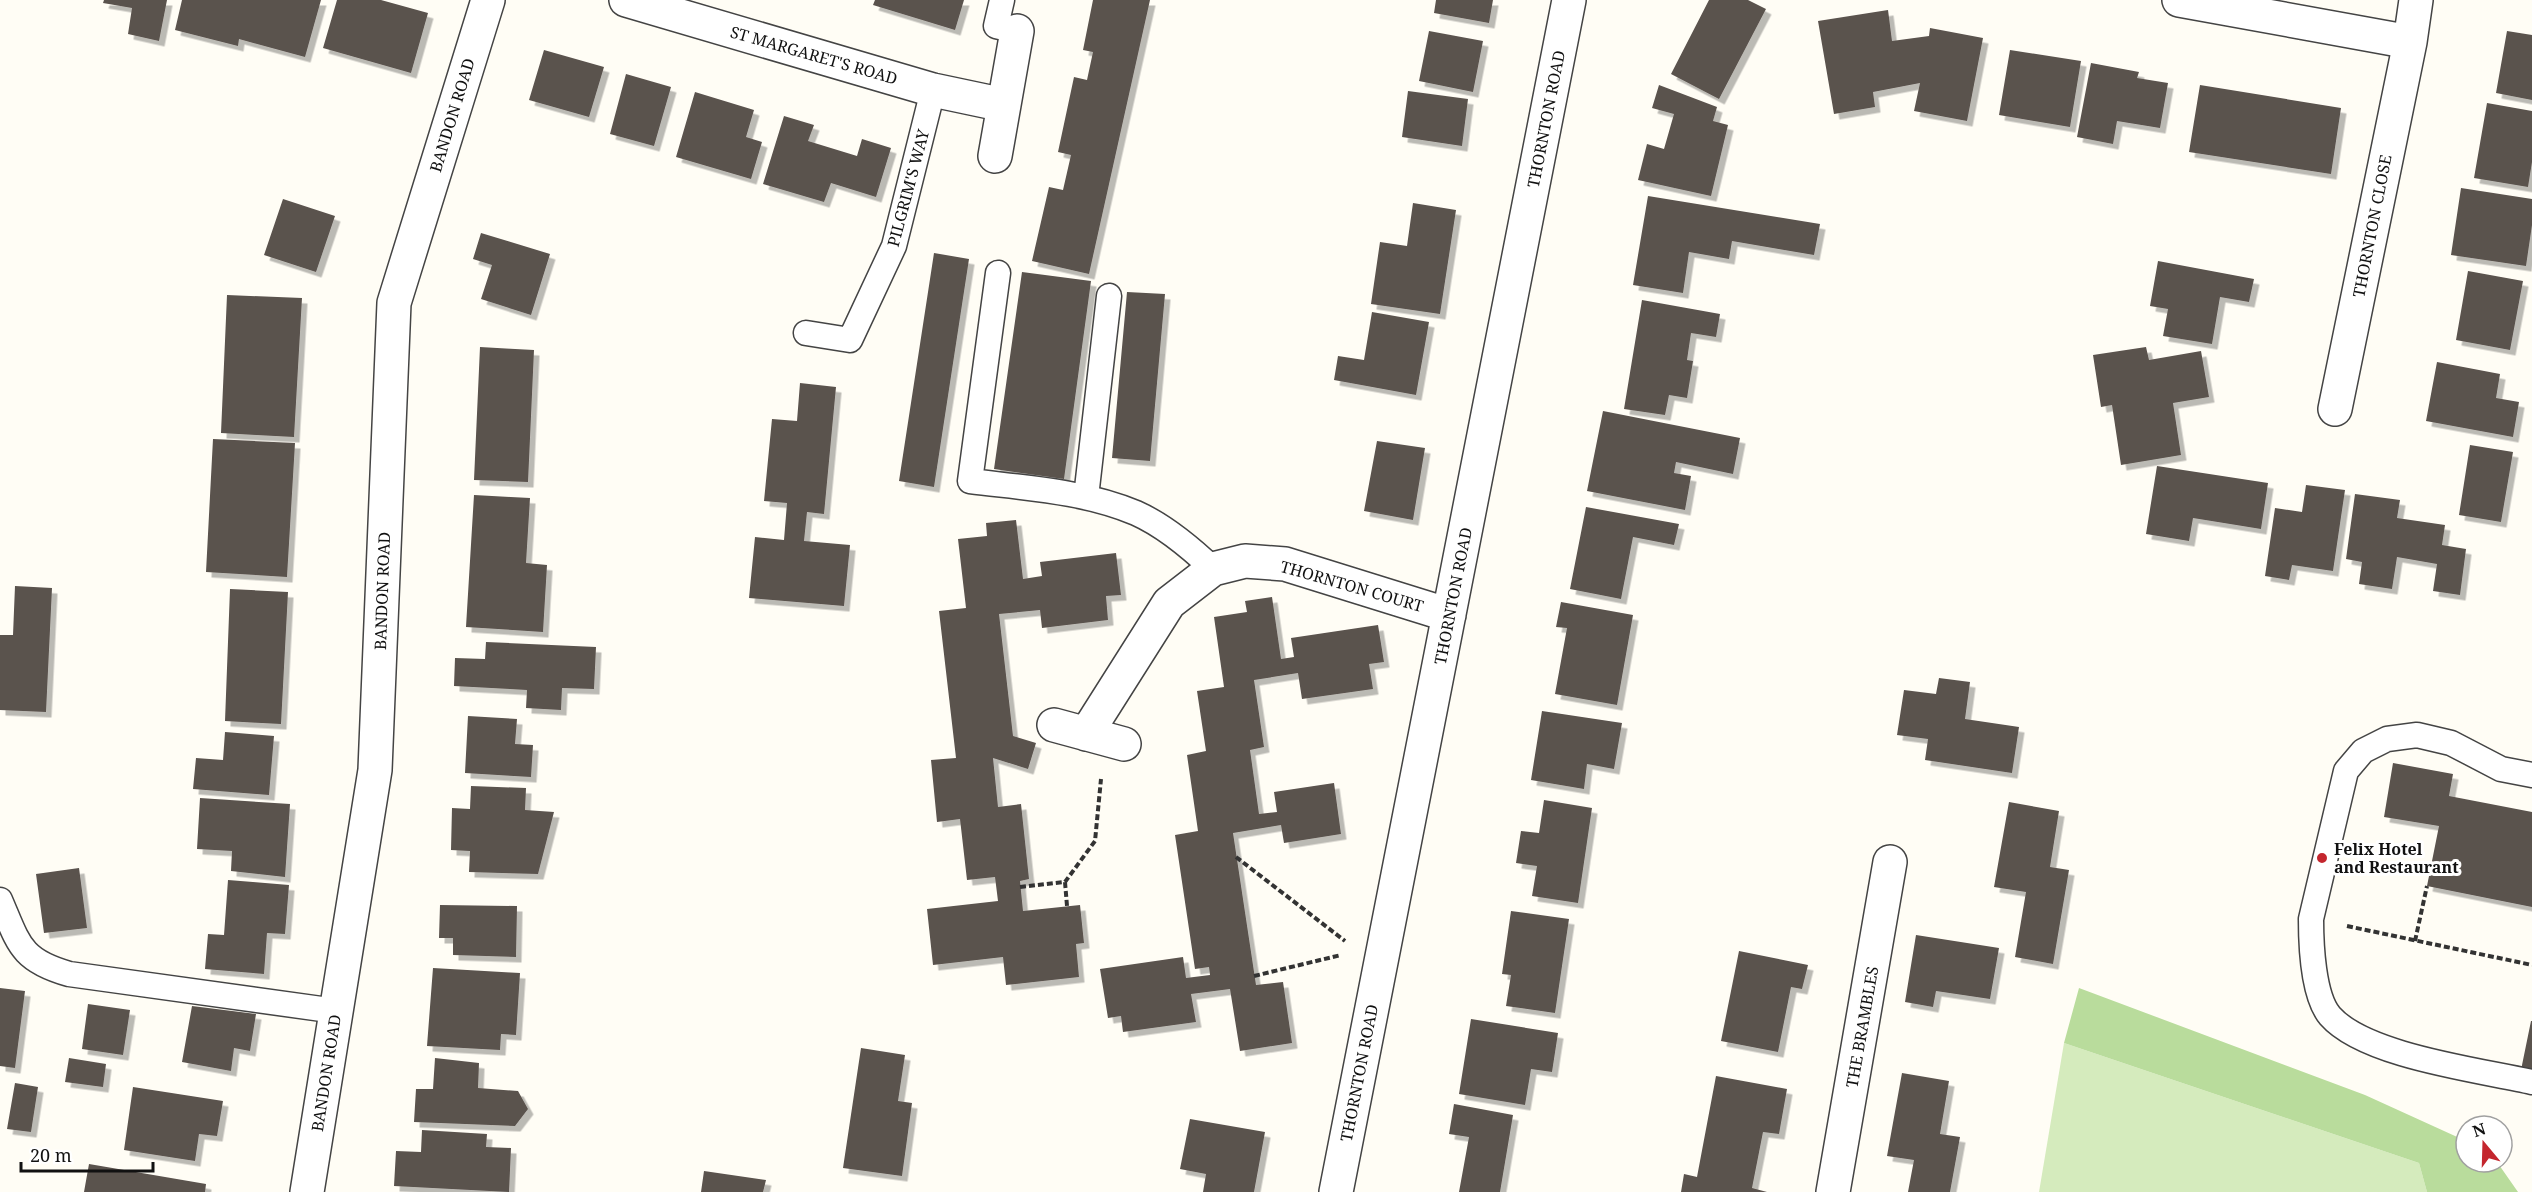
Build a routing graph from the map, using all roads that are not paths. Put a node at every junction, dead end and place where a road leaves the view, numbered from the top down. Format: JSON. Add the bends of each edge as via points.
{"nodes":[{"id":1,"x":488,"y":0,"type":"edge"},
{"id":2,"x":626,"y":0,"type":"edge"},
{"id":3,"x":1002,"y":0,"type":"edge"},
{"id":4,"x":1569,"y":0,"type":"edge"},
{"id":5,"x":2179,"y":0,"type":"edge"},
{"id":6,"x":2416,"y":0,"type":"edge"},
{"id":7,"x":1017,"y":32,"type":"joint"},
{"id":8,"x":2409,"y":42,"type":"junction"},
{"id":9,"x":933,"y":90,"type":"junction"},
{"id":10,"x":1004,"y":105,"type":"junction"},
{"id":11,"x":995,"y":156,"type":"dead end"},
{"id":12,"x":998,"y":273,"type":"dead end"},
{"id":13,"x":1109,"y":296,"type":"dead end"},
{"id":14,"x":806,"y":333,"type":"dead end"},
{"id":15,"x":2335,"y":409,"type":"dead end"},
{"id":16,"x":1086,"y":497,"type":"junction"},
{"id":17,"x":1213,"y":569,"type":"junction"},
{"id":18,"x":1449,"y":615,"type":"junction"},
{"id":19,"x":1054,"y":725,"type":"dead end"},
{"id":20,"x":2532,"y":775,"type":"edge"},
{"id":21,"x":1890,"y":862,"type":"dead end"},
{"id":22,"x":0,"y":900,"type":"edge"},
{"id":23,"x":336,"y":1011,"type":"junction"},
{"id":24,"x":2532,"y":1082,"type":"edge"},
{"id":25,"x":307,"y":1192,"type":"edge"},
{"id":26,"x":1336,"y":1192,"type":"edge"},
{"id":27,"x":1833,"y":1192,"type":"edge"}],
"edges":[{"from":1,"to":23,"type":"street","name":"BANDON ROAD","via":[[394,303],[375,770]]},
{"from":2,"to":9,"type":"street","name":"ST MARGARET'S ROAD"},
{"from":3,"to":7,"type":"lane","via":[[996,26]]},
{"from":4,"to":18,"type":"street","name":"THORNTON ROAD"},
{"from":5,"to":8,"type":"street"},
{"from":6,"to":8,"type":"street","name":"THORNTON CLOSE"},
{"from":7,"to":10,"type":"street"},
{"from":8,"to":15,"type":"street","name":"THORNTON CLOSE"},
{"from":9,"to":10,"type":"street","name":"ST MARGARET'S ROAD"},
{"from":9,"to":14,"type":"lane","name":"PILGRIM'S WAY","via":[[894,246],[850,340]]},
{"from":10,"to":11,"type":"street"},
{"from":12,"to":16,"type":"lane","via":[[970,481]]},
{"from":13,"to":16,"type":"lane"},
{"from":16,"to":17,"type":"lane","via":[[1137,513],[1188,546]]},
{"from":17,"to":18,"type":"street","name":"THORNTON COURT","via":[[1245,561],[1285,564]]},
{"from":17,"to":19,"type":"street","name":"THORNTON COURT","via":[[1169,603],[1105,739]]},
{"from":18,"to":26,"type":"street","name":"THORNTON ROAD"},
{"from":20,"to":24,"type":"lane","via":[[2501,769],[2451,743],[2417,735],[2387,739],[2362,751],[2346,771],[2311,918],[2316,983],[2330,1015],[2356,1037],[2391,1051]]},
{"from":21,"to":27,"type":"street","name":"THE BRAMBLES"},
{"from":22,"to":23,"type":"lane","via":[[26,953],[44,967],[69,974]]},
{"from":23,"to":25,"type":"street","name":"BANDON ROAD"}]}
